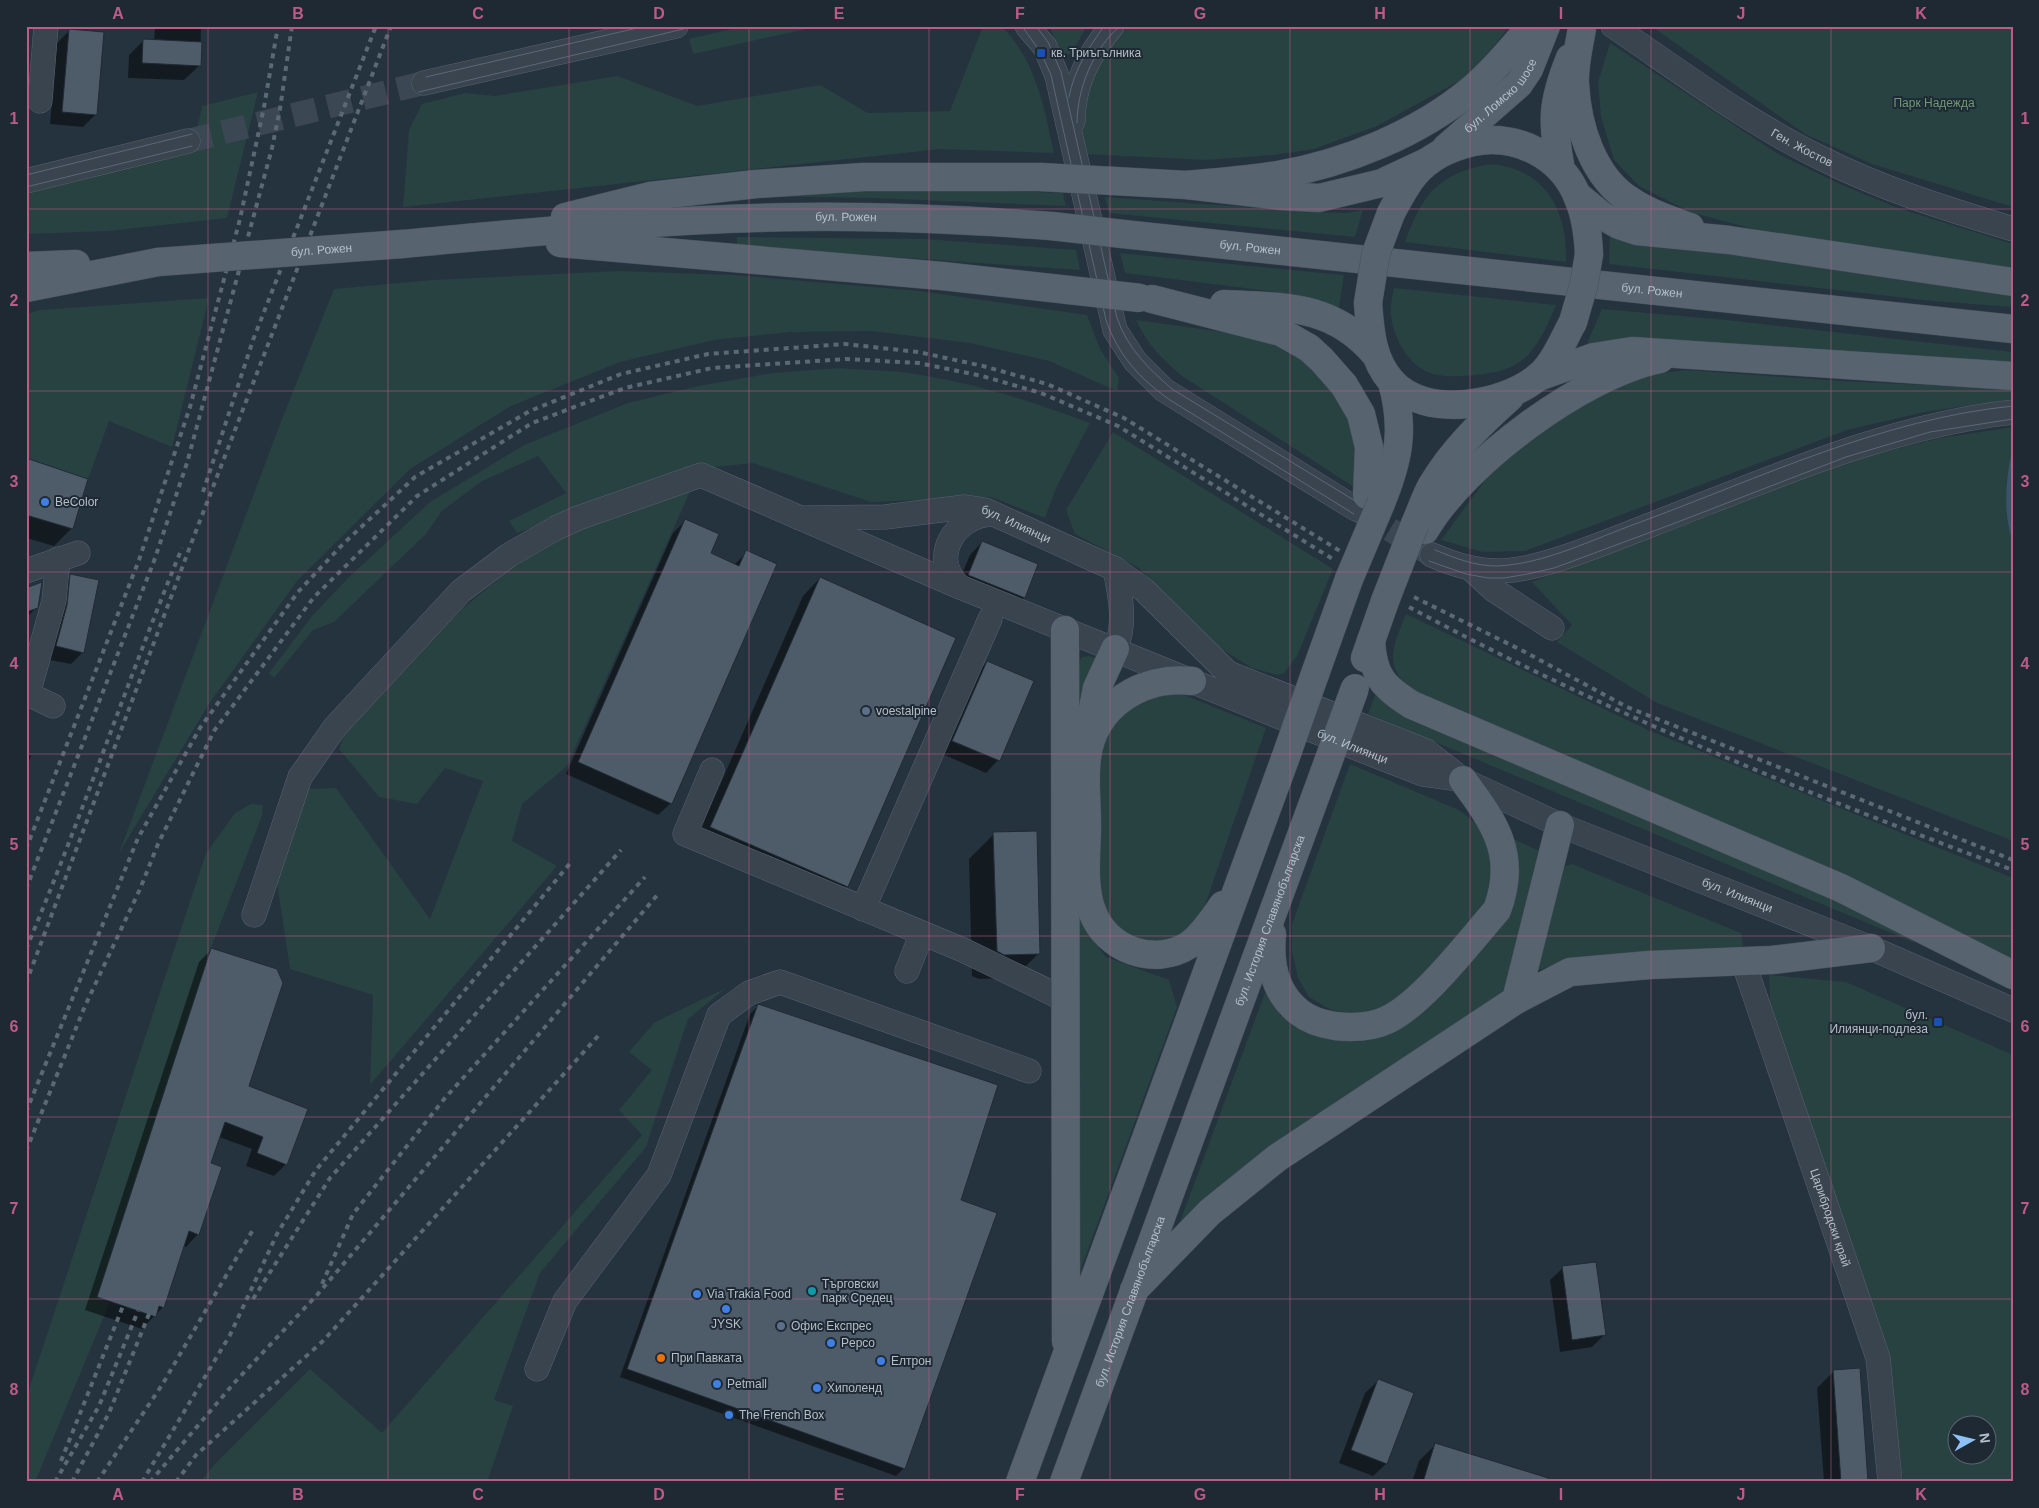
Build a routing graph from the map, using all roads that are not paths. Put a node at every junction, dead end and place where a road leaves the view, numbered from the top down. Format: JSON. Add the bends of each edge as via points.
{"nodes":[{"id":1,"x":46,"y":26,"type":"edge"},
{"id":2,"x":676,"y":26,"type":"edge"},
{"id":3,"x":1027,"y":26,"type":"edge"},
{"id":4,"x":1112,"y":26,"type":"edge"},
{"id":5,"x":1531,"y":26,"type":"edge"},
{"id":6,"x":1546,"y":26,"type":"edge"},
{"id":7,"x":1612,"y":26,"type":"edge"},
{"id":8,"x":1583,"y":27,"type":"edge"},
{"id":9,"x":424,"y":83,"type":"tunnel mouth"},
{"id":10,"x":40,"y":101,"type":"dead end"},
{"id":11,"x":188,"y":141,"type":"tunnel mouth"},
{"id":12,"x":1072,"y":147,"type":"junction"},
{"id":13,"x":1435,"y":157,"type":"junction"},
{"id":14,"x":1561,"y":170,"type":"junction"},
{"id":15,"x":26,"y":181,"type":"edge"},
{"id":16,"x":1187,"y":185,"type":"junction"},
{"id":17,"x":1578,"y":196,"type":"junction"},
{"id":18,"x":2013,"y":229,"type":"edge"},
{"id":19,"x":484,"y":236,"type":"junction"},
{"id":20,"x":1729,"y":240,"type":"junction"},
{"id":21,"x":158,"y":262,"type":"junction"},
{"id":22,"x":26,"y":266,"type":"edge"},
{"id":23,"x":2013,"y":282,"type":"edge"},
{"id":24,"x":26,"y":288,"type":"edge"},
{"id":25,"x":1146,"y":299,"type":"junction"},
{"id":26,"x":2013,"y":329,"type":"edge"},
{"id":27,"x":1376,"y":354,"type":"junction"},
{"id":28,"x":1680,"y":356,"type":"junction"},
{"id":29,"x":2013,"y":376,"type":"edge"},
{"id":30,"x":1392,"y":382,"type":"junction"},
{"id":31,"x":1529,"y":382,"type":"junction"},
{"id":32,"x":2008,"y":413,"type":"edge"},
{"id":33,"x":1368,"y":502,"type":"junction"},
{"id":34,"x":994,"y":514,"type":"junction"},
{"id":35,"x":800,"y":518,"type":"junction"},
{"id":36,"x":1424,"y":536,"type":"junction"},
{"id":37,"x":1470,"y":568,"type":"junction"},
{"id":38,"x":1115,"y":569,"type":"junction"},
{"id":39,"x":26,"y":571,"type":"edge"},
{"id":40,"x":960,"y":587,"type":"junction"},
{"id":41,"x":990,"y":619,"type":"dead end"},
{"id":42,"x":1552,"y":628,"type":"dead end"},
{"id":43,"x":1066,"y":630,"type":"junction"},
{"id":44,"x":1371,"y":641,"type":"junction"},
{"id":45,"x":1115,"y":649,"type":"junction"},
{"id":46,"x":1192,"y":681,"type":"junction"},
{"id":47,"x":53,"y":706,"type":"dead end"},
{"id":48,"x":712,"y":770,"type":"dead end"},
{"id":49,"x":1086,"y":771,"type":"junction"},
{"id":50,"x":1463,"y":780,"type":"junction"},
{"id":51,"x":1560,"y":825,"type":"junction"},
{"id":52,"x":1240,"y":884,"type":"junction"},
{"id":53,"x":863,"y":909,"type":"junction"},
{"id":54,"x":1275,"y":912,"type":"junction"},
{"id":55,"x":254,"y":916,"type":"dead end"},
{"id":56,"x":922,"y":934,"type":"junction"},
{"id":57,"x":1871,"y":948,"type":"junction"},
{"id":58,"x":1743,"y":961,"type":"junction"},
{"id":59,"x":907,"y":971,"type":"dead end"},
{"id":60,"x":2013,"y":975,"type":"edge"},
{"id":61,"x":1066,"y":1000,"type":"junction"},
{"id":62,"x":1516,"y":1000,"type":"junction"},
{"id":63,"x":2013,"y":1010,"type":"edge"},
{"id":64,"x":1030,"y":1071,"type":"dead end"},
{"id":65,"x":1134,"y":1290,"type":"junction"},
{"id":66,"x":1066,"y":1358,"type":"junction"},
{"id":67,"x":537,"y":1369,"type":"dead end"},
{"id":68,"x":1020,"y":1480,"type":"edge"},
{"id":69,"x":1064,"y":1482,"type":"edge"},
{"id":70,"x":1890,"y":1482,"type":"edge"}],
"edges":[{"from":1,"to":10,"type":"street"},
{"from":2,"to":9,"type":"street"},
{"from":3,"to":12,"type":"street","via":[[1045,47],[1056,74]]},
{"from":4,"to":12,"type":"street","via":[[1094,47],[1083,70],[1073,104]]},
{"from":5,"to":16,"type":"main road","via":[[1471,90],[1448,108],[1397,136],[1309,168],[1277,175]]},
{"from":6,"to":13,"type":"main road","name":"бул. Ломско шосе","via":[[1529,69],[1519,84]]},
{"from":7,"to":18,"type":"street","name":"Ген. Жостов","via":[[1739,111],[1821,158],[1887,188]]},
{"from":8,"to":14,"type":"main road","via":[[1554,103]]},
{"from":8,"to":20,"type":"main road","via":[[1575,63],[1575,84],[1589,149],[1600,169],[1630,201],[1662,217]]},
{"from":11,"to":15,"type":"street"},
{"from":12,"to":33,"type":"street","via":[[1115,330],[1135,361],[1164,390]]},
{"from":13,"to":14,"type":"main road","via":[[1456,146],[1503,140],[1531,147]]},
{"from":13,"to":16,"type":"main road","name":"бул. Рожен","via":[[1382,183],[1319,198]]},
{"from":13,"to":27,"type":"main road","bridge":true,"via":[[1406,185],[1376,253],[1368,303],[1370,333]]},
{"from":14,"to":17,"type":"main road"},
{"from":16,"to":19,"type":"main road","name":"бул. Рожен","bridge":true,"via":[[1040,177],[864,177],[650,196]]},
{"from":17,"to":20,"type":"main road","via":[[1619,226],[1637,231]]},
{"from":17,"to":31,"type":"main road","bridge":true,"via":[[1586,222],[1589,254],[1584,284],[1573,322],[1553,358]]},
{"from":19,"to":21,"type":"main road","name":"бул. Рожен","bridge":true},
{"from":19,"to":25,"type":"main road","name":"бул. Рожен","bridge":true,"via":[[942,276]]},
{"from":19,"to":26,"type":"main road","name":"бул. Рожен","bridge":true,"via":[[673,222],[801,217],[927,218],[1050,226]]},
{"from":20,"to":23,"type":"main road"},
{"from":21,"to":22,"type":"main road","name":"бул. Рожен"},
{"from":21,"to":24,"type":"main road","name":"бул. Рожен"},
{"from":25,"to":27,"type":"main road","name":"бул. Рожен","via":[[1306,310],[1345,327]]},
{"from":25,"to":33,"type":"main road","via":[[1281,332],[1309,348],[1344,385],[1361,414],[1369,447]]},
{"from":27,"to":30,"type":"main road"},
{"from":28,"to":29,"type":"main road"},
{"from":28,"to":31,"type":"main road","via":[[1632,351],[1613,353],[1576,362]]},
{"from":28,"to":36,"type":"main road","via":[[1617,374],[1534,422],[1473,470],[1441,507]]},
{"from":30,"to":31,"type":"main road","via":[[1420,399],[1449,405],[1489,400]]},
{"from":30,"to":33,"type":"main road","via":[[1399,413],[1396,465]]},
{"from":31,"to":36,"type":"main road","name":"бул. История Славянобългарска","via":[[1476,427],[1453,454],[1432,485]]},
{"from":32,"to":37,"type":"street","via":[[1914,430],[1851,449],[1553,560],[1499,572]]},
{"from":33,"to":52,"type":"main road","bridge":true,"via":[[1360,552]]},
{"from":34,"to":35,"type":"street","via":[[965,507],[884,517]]},
{"from":34,"to":38,"type":"street","name":"бул. Илиянци"},
{"from":34,"to":40,"type":"street","name":"бул. Илиянци","via":[[963,523],[949,541],[948,571]]},
{"from":35,"to":40,"type":"street"},
{"from":35,"to":55,"type":"street","via":[[701,475],[563,524],[484,572],[440,613],[335,727],[300,777]]},
{"from":36,"to":37,"type":"street"},
{"from":36,"to":44,"type":"main road","name":"бул. История Славянобългарска","bridge":true,"via":[[1396,574]]},
{"from":37,"to":42,"type":"street","via":[[1494,590]]},
{"from":38,"to":45,"type":"street","via":[[1122,622],[1121,637]]},
{"from":38,"to":50,"type":"street","name":"бул. Илиянци","via":[[1144,590],[1228,672],[1426,751]]},
{"from":39,"to":47,"type":"street","via":[[68,556],[28,694]]},
{"from":40,"to":43,"type":"street","name":"бул. Илиянци"},
{"from":41,"to":53,"type":"street"},
{"from":43,"to":45,"type":"street","name":"бул. Илиянци"},
{"from":43,"to":61,"type":"main road"},
{"from":44,"to":54,"type":"main road","name":"бул. История Славянобългарска","bridge":true},
{"from":44,"to":60,"type":"main road","via":[[1378,678],[1392,693],[1412,706],[1841,888]]},
{"from":45,"to":46,"type":"street","name":"бул. Илиянци"},
{"from":45,"to":49,"type":"main road","via":[[1092,708]]},
{"from":46,"to":49,"type":"main road","via":[[1164,680],[1125,695],[1104,716],[1094,735]]},
{"from":46,"to":50,"type":"street","name":"бул. Илиянци","via":[[1423,774]]},
{"from":48,"to":53,"type":"street","via":[[685,834]]},
{"from":49,"to":52,"type":"main road","via":[[1087,890],[1092,913],[1105,933],[1122,948],[1144,954],[1168,954],[1179,950],[1204,931]]},
{"from":50,"to":51,"type":"street","name":"бул. Илиянци"},
{"from":50,"to":54,"type":"main road","via":[[1490,817],[1501,840],[1503,894],[1497,910],[1415,1000],[1386,1020],[1354,1029],[1323,1024],[1301,1014],[1279,990],[1273,973]]},
{"from":51,"to":57,"type":"street","name":"бул. Илиянци"},
{"from":51,"to":62,"type":"main road"},
{"from":52,"to":66,"type":"main road"},
{"from":53,"to":56,"type":"street"},
{"from":54,"to":65,"type":"main road","name":"бул. История Славянобългарска"},
{"from":56,"to":59,"type":"street"},
{"from":56,"to":61,"type":"street"},
{"from":57,"to":58,"type":"main road"},
{"from":57,"to":63,"type":"street","name":"бул. Илиянци"},
{"from":58,"to":62,"type":"main road","via":[[1570,972]]},
{"from":58,"to":70,"type":"street","name":"Царибродски край","via":[[1878,1358]]},
{"from":61,"to":66,"type":"main road"},
{"from":62,"to":65,"type":"main road","via":[[1277,1158],[1210,1212]]},
{"from":64,"to":67,"type":"street","via":[[780,982],[749,993],[719,1015],[659,1175],[565,1301]]},
{"from":65,"to":69,"type":"main road","name":"бул. История Славянобългарска"},
{"from":66,"to":68,"type":"main road"}]}
